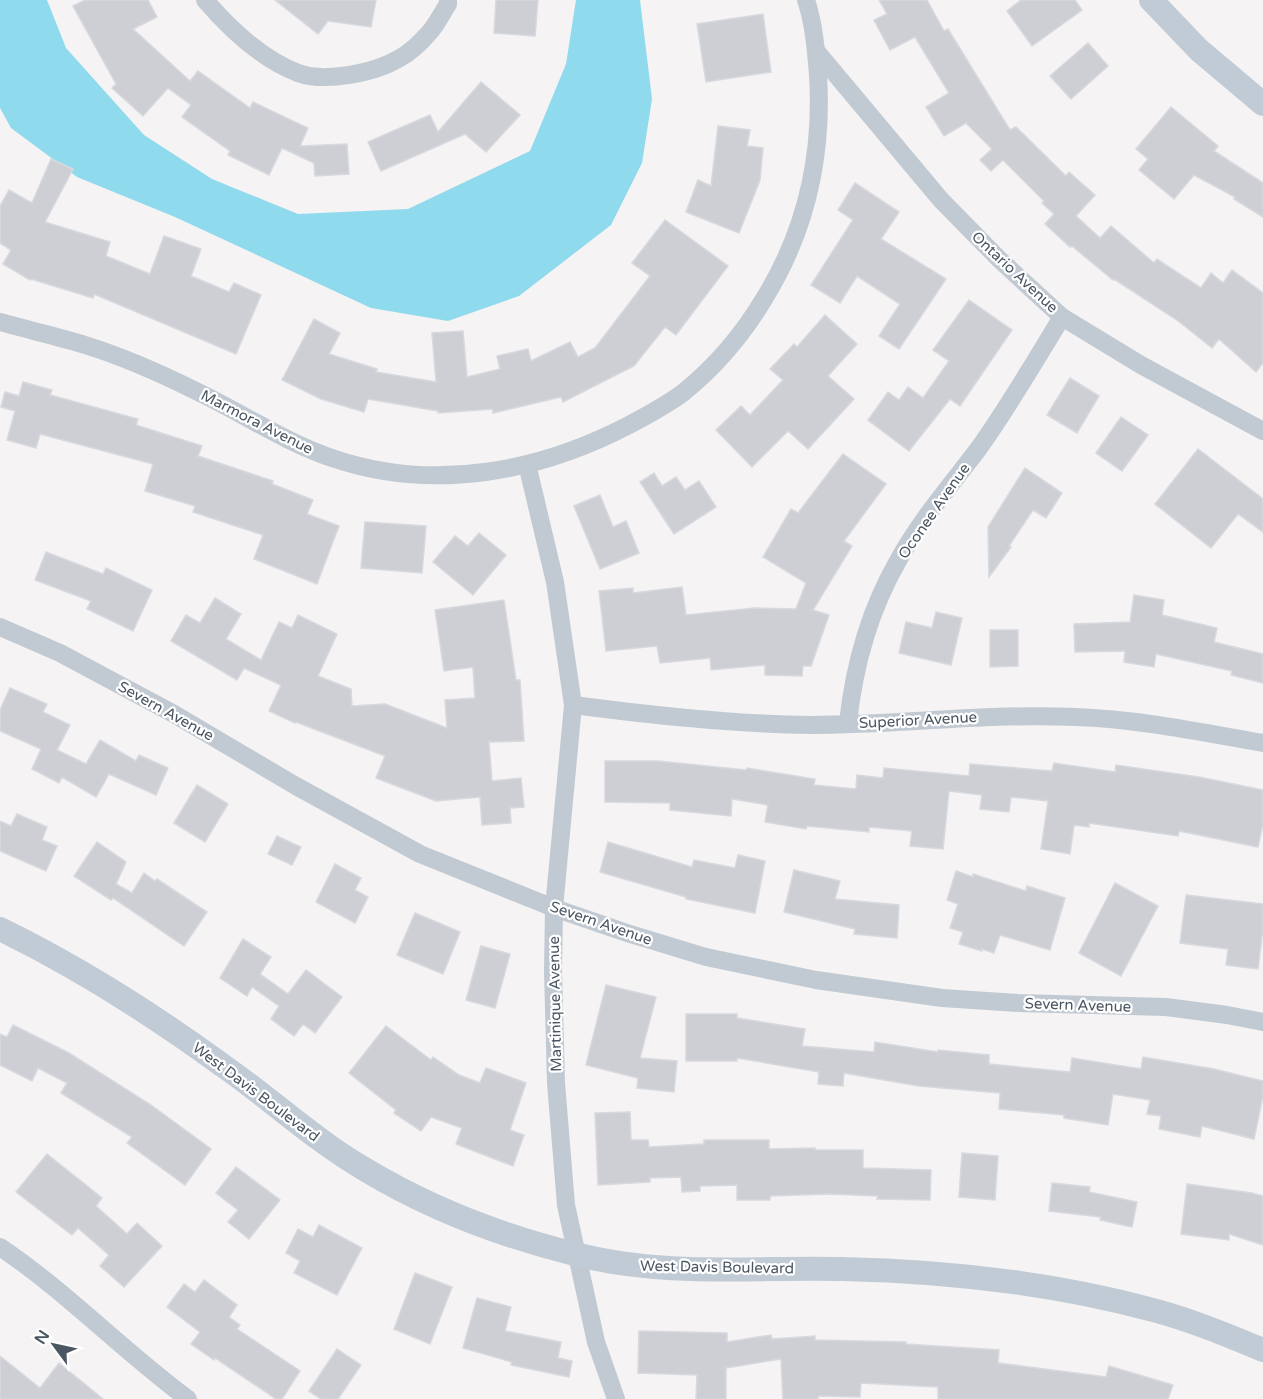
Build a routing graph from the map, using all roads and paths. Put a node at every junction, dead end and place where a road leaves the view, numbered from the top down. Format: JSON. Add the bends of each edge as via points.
{"nodes":[{"id":1,"x":205,"y":0,"type":"edge"},
{"id":2,"x":448,"y":0,"type":"edge"},
{"id":3,"x":806,"y":0,"type":"edge"},
{"id":4,"x":1151,"y":0,"type":"edge"},
{"id":5,"x":817,"y":52,"type":"junction"},
{"id":6,"x":1263,"y":104,"type":"edge"},
{"id":7,"x":1062,"y":317,"type":"junction"},
{"id":8,"x":0,"y":322,"type":"edge"},
{"id":9,"x":1263,"y":431,"type":"edge"},
{"id":10,"x":527,"y":464,"type":"junction"},
{"id":11,"x":0,"y":627,"type":"edge"},
{"id":12,"x":573,"y":705,"type":"junction"},
{"id":13,"x":848,"y":723,"type":"junction"},
{"id":14,"x":1263,"y":743,"type":"edge"},
{"id":15,"x":554,"y":908,"type":"junction"},
{"id":16,"x":0,"y":929,"type":"edge"},
{"id":17,"x":1263,"y":1022,"type":"edge"},
{"id":18,"x":0,"y":1247,"type":"edge"},
{"id":19,"x":577,"y":1255,"type":"junction"},
{"id":20,"x":1263,"y":1350,"type":"edge"},
{"id":21,"x":188,"y":1399,"type":"edge"},
{"id":22,"x":616,"y":1399,"type":"edge"}],
"edges":[{"from":1,"to":2,"type":"street","via":[[223,21],[271,59],[299,74],[322,77],[346,76],[400,58],[428,34]]},
{"from":3,"to":5,"type":"street","name":"Marmora Avenue"},
{"from":4,"to":6,"type":"street","via":[[1199,50]]},
{"from":5,"to":7,"type":"street","name":"Ontario Avenue","via":[[941,200]]},
{"from":5,"to":10,"type":"street","name":"Marmora Avenue","via":[[820,109],[809,191],[787,259],[741,333],[702,376],[665,406],[596,442]]},
{"from":7,"to":9,"type":"street","name":"Ontario Avenue"},
{"from":7,"to":13,"type":"street","name":"Oconee Avenue","via":[[1000,417],[899,558],[864,643],[852,685]]},
{"from":8,"to":10,"type":"street","name":"Marmora Avenue","via":[[85,344],[141,366],[199,392],[287,440],[353,465],[442,476]]},
{"from":10,"to":12,"type":"street","name":"Martinique Avenue","via":[[555,582]]},
{"from":11,"to":15,"type":"street","name":"Severn Avenue","via":[[60,653],[174,714],[420,854]]},
{"from":12,"to":13,"type":"street","name":"Superior Avenue","via":[[712,722]]},
{"from":12,"to":15,"type":"street","name":"Martinique Avenue"},
{"from":13,"to":14,"type":"street","name":"Superior Avenue","via":[[1075,717],[1151,723]]},
{"from":15,"to":17,"type":"street","name":"Severn Avenue","via":[[706,957],[816,980],[953,998],[1166,1007]]},
{"from":15,"to":19,"type":"street","name":"Martinique Avenue","via":[[556,1083],[566,1205]]},
{"from":16,"to":19,"type":"street","name":"West Davis Boulevard","via":[[139,1008],[225,1066],[314,1136],[407,1194],[510,1236]]},
{"from":18,"to":21,"type":"street"},
{"from":19,"to":20,"type":"street","name":"West Davis Boulevard","via":[[615,1263],[700,1270],[843,1269],[1021,1282],[1156,1311]]},
{"from":19,"to":22,"type":"street","name":"Martinique Avenue","via":[[596,1342]]}]}
